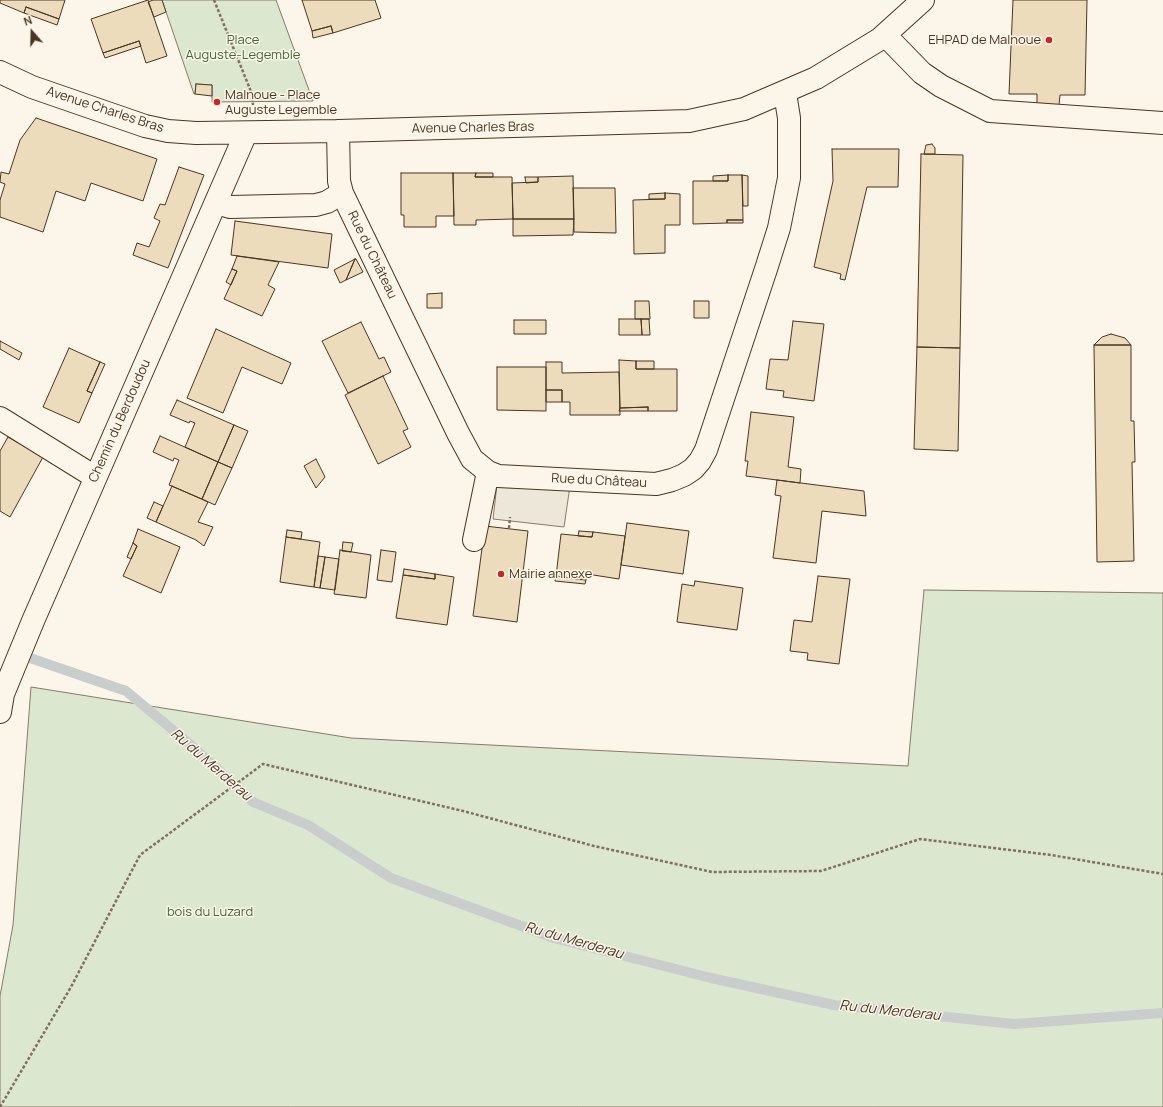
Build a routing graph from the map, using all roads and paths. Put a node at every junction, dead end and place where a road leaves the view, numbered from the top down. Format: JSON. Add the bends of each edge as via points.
{"nodes":[{"id":1,"x":214,"y":0,"type":"edge"},
{"id":2,"x":923,"y":0,"type":"edge"},
{"id":3,"x":885,"y":35,"type":"junction"},
{"id":4,"x":0,"y":72,"type":"edge"},
{"id":5,"x":785,"y":93,"type":"junction"},
{"id":6,"x":260,"y":107,"type":"dead end"},
{"id":7,"x":1163,"y":123,"type":"edge"},
{"id":8,"x":338,"y":131,"type":"junction"},
{"id":9,"x":246,"y":133,"type":"junction"},
{"id":10,"x":342,"y":193,"type":"junction"},
{"id":11,"x":217,"y":202,"type":"junction"},
{"id":12,"x":0,"y":418,"type":"edge"},
{"id":13,"x":488,"y":472,"type":"junction"},
{"id":14,"x":95,"y":477,"type":"junction"},
{"id":15,"x":510,"y":516,"type":"dead end"},
{"id":16,"x":509,"y":528,"type":"dead end"},
{"id":17,"x":474,"y":540,"type":"dead end"},
{"id":18,"x":0,"y":712,"type":"edge"},
{"id":19,"x":1163,"y":874,"type":"edge"},
{"id":20,"x":0,"y":1107,"type":"edge"}],
"edges":[{"from":1,"to":6,"type":"path","via":[[252,94],[253,107]]},
{"from":2,"to":3,"type":"street","name":"Avenue Charles Bras"},
{"from":3,"to":5,"type":"street","name":"Avenue Charles Bras","via":[[852,58]]},
{"from":3,"to":7,"type":"street","via":[[922,73],[963,99],[990,111]]},
{"from":4,"to":9,"type":"street","name":"Avenue Charles Bras","via":[[32,87],[145,126],[168,131]]},
{"from":5,"to":8,"type":"street","name":"Avenue Charles Bras","via":[[744,110],[689,121]]},
{"from":5,"to":13,"type":"street","name":"Rue du Château","via":[[789,118],[790,164],[779,228],[700,461],[684,475],[656,484],[498,476]]},
{"from":8,"to":9,"type":"street","name":"Avenue Charles Bras"},
{"from":8,"to":10,"type":"street","name":"Rue du Château","via":[[339,181]]},
{"from":9,"to":11,"type":"street","name":"Chemin du Berdoudou"},
{"from":10,"to":11,"type":"street","via":[[316,205],[230,207]]},
{"from":10,"to":13,"type":"street","name":"Rue du Château","via":[[458,433],[472,459]]},
{"from":11,"to":14,"type":"street","name":"Chemin du Berdoudou"},
{"from":12,"to":14,"type":"street"},
{"from":13,"to":17,"type":"street"},
{"from":14,"to":18,"type":"street","name":"Chemin du Berdoudou","via":[[13,669],[3,694]]},
{"from":15,"to":16,"type":"path"},
{"from":19,"to":20,"type":"path","via":[[1051,855],[920,839],[821,871],[712,872],[594,846],[463,811],[263,764],[140,855],[72,988]]}]}
